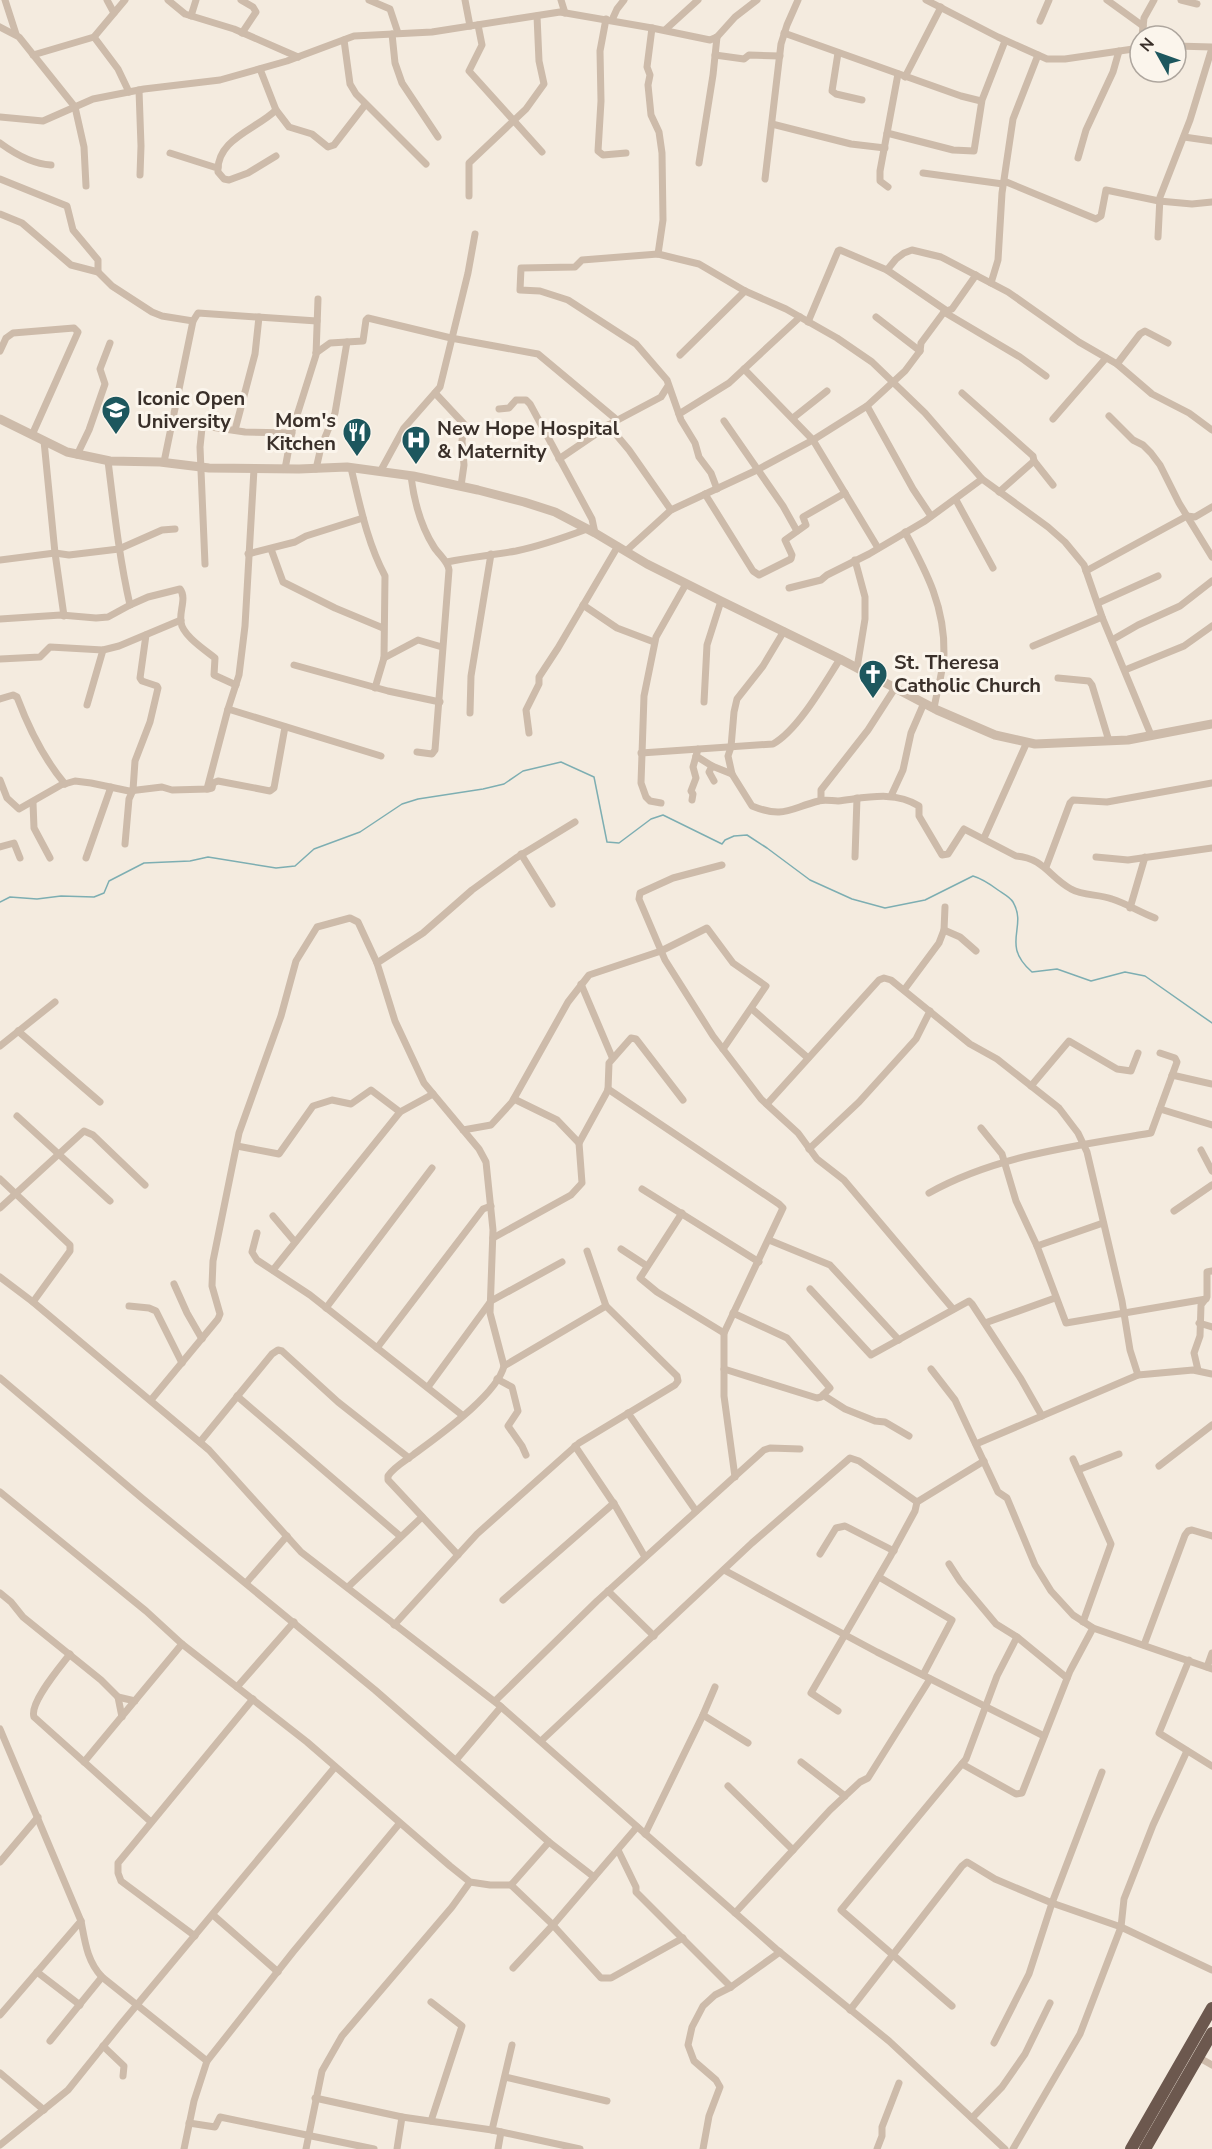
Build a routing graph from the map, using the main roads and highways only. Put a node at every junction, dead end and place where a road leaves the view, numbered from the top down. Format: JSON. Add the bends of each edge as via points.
{"nodes":[{"id":1,"x":1212,"y":2008,"type":"edge"},
{"id":2,"x":1212,"y":2032,"type":"edge"},
{"id":3,"x":1131,"y":2149,"type":"edge"},
{"id":4,"x":1145,"y":2149,"type":"edge"}],
"edges":[{"from":1,"to":3,"type":"highway"},
{"from":2,"to":4,"type":"highway"}]}
